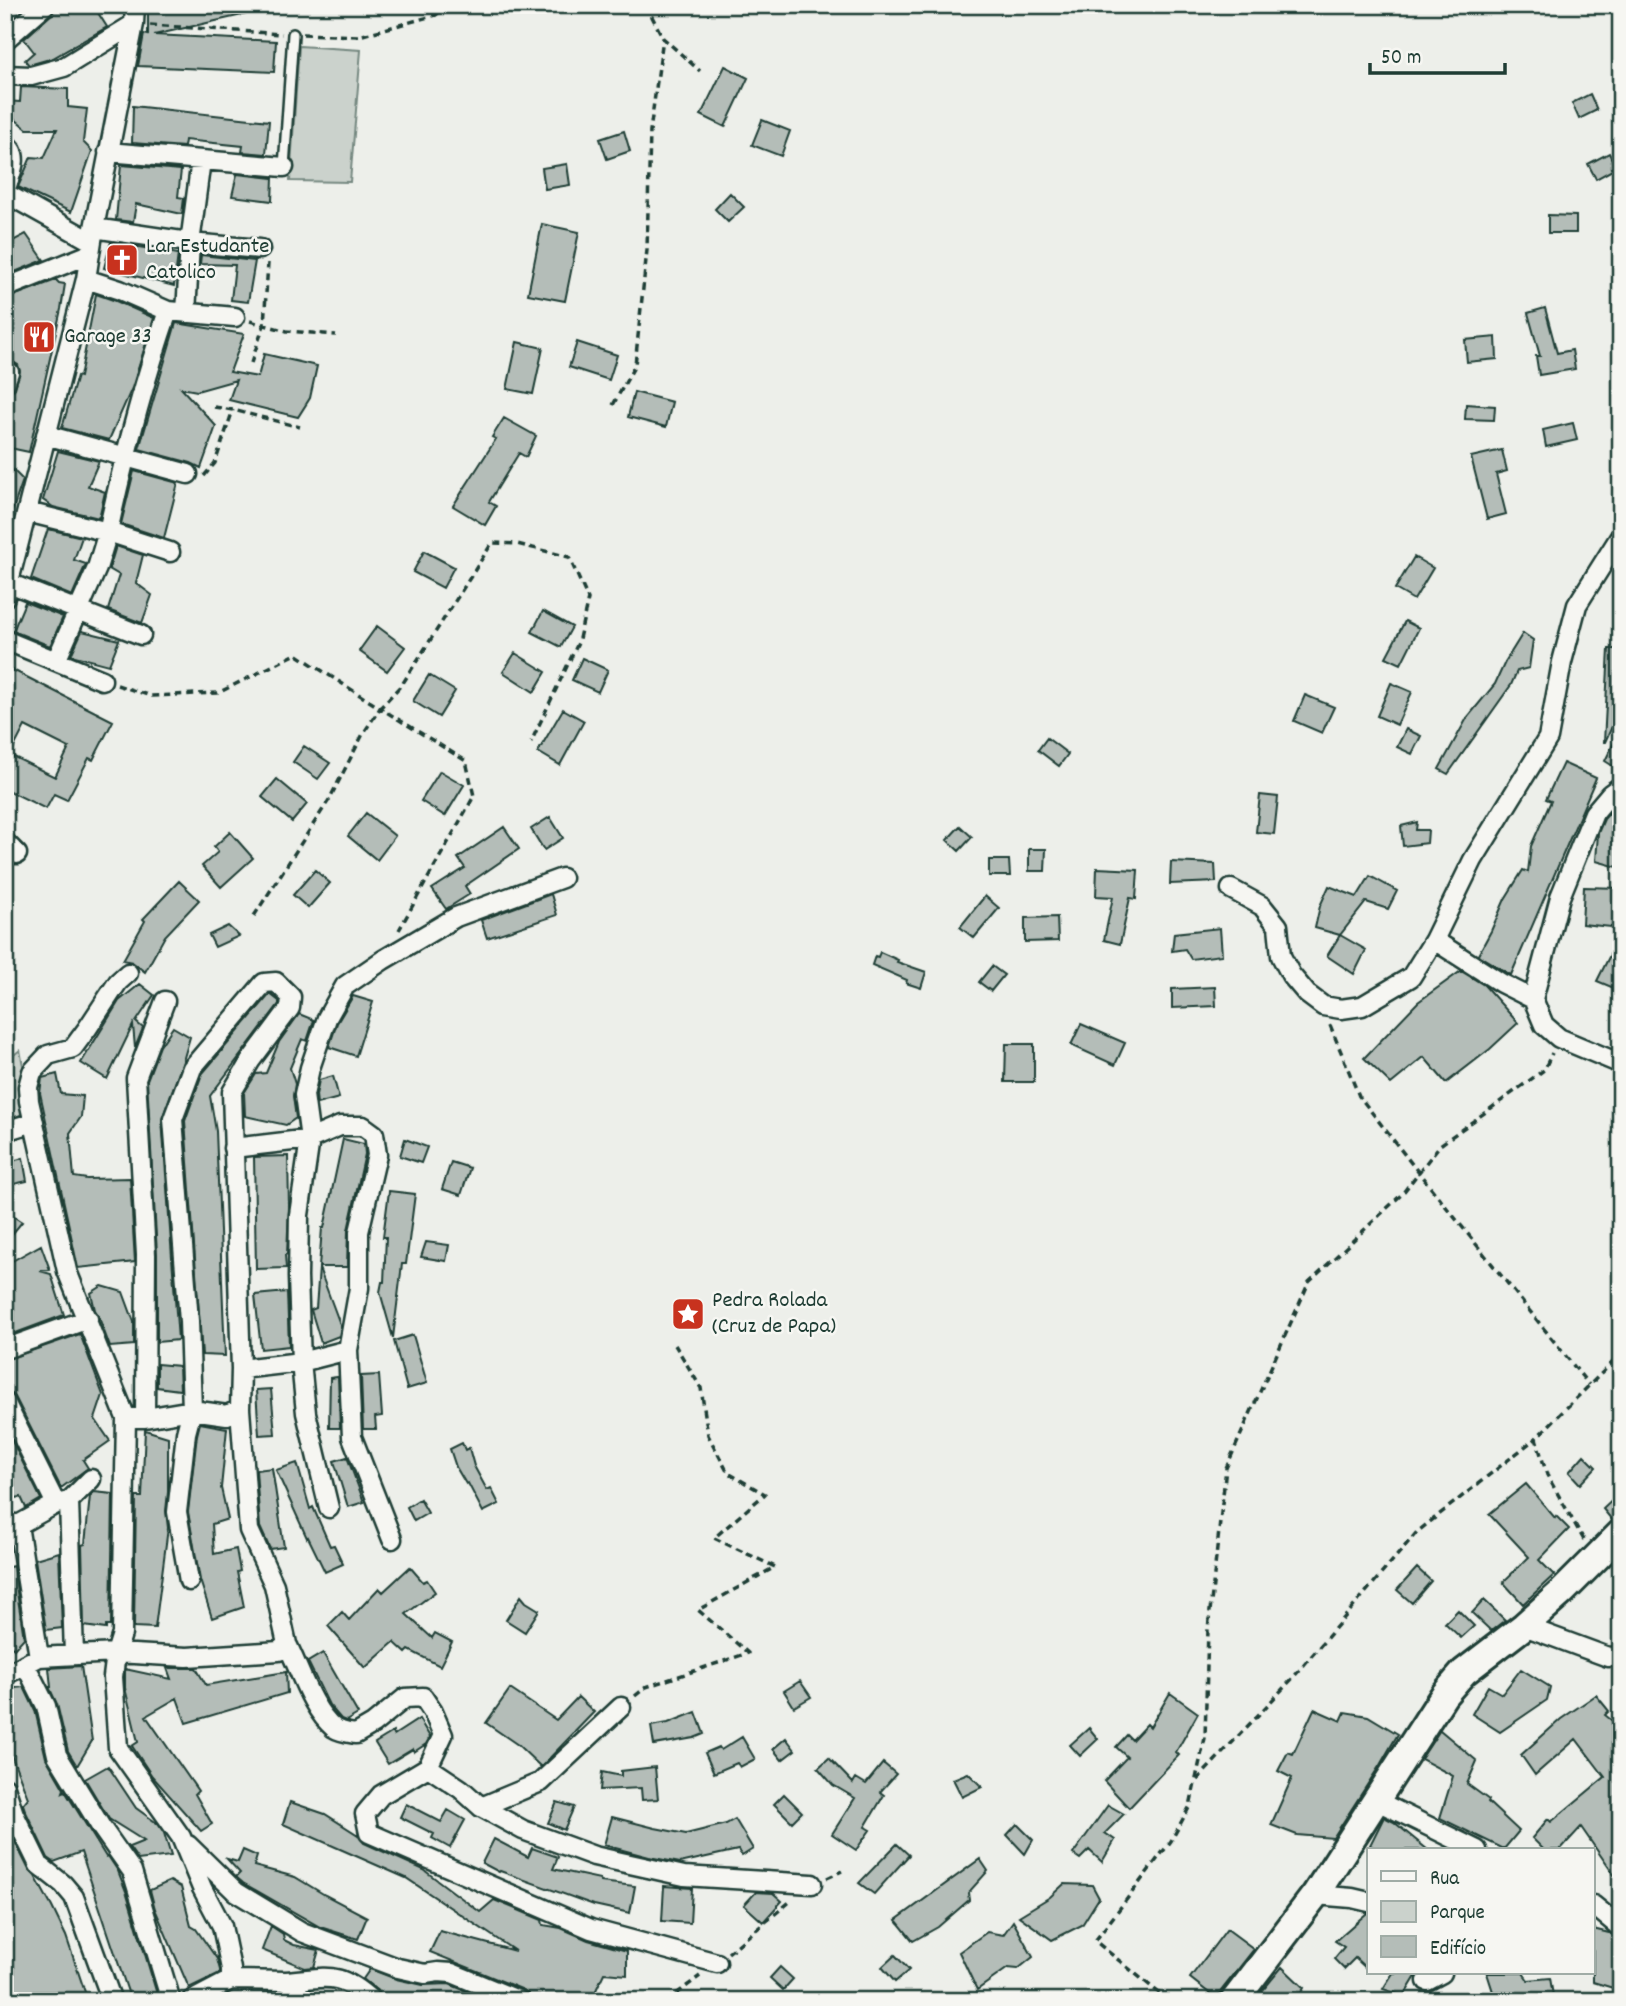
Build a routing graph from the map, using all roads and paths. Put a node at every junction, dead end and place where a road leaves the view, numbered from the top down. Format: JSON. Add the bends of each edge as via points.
{"nodes":[{"id":1,"x":45,"y":5,"type":"edge"},
{"id":2,"x":135,"y":5,"type":"edge"},
{"id":3,"x":646,"y":5,"type":"edge"},
{"id":4,"x":134,"y":24,"type":"junction"},
{"id":5,"x":293,"y":34,"type":"dead end"},
{"id":6,"x":663,"y":38,"type":"junction"},
{"id":7,"x":5,"y":40,"type":"edge"},
{"id":8,"x":700,"y":71,"type":"dead end"},
{"id":9,"x":5,"y":75,"type":"edge"},
{"id":10,"x":5,"y":144,"type":"edge"},
{"id":11,"x":108,"y":152,"type":"junction"},
{"id":12,"x":201,"y":160,"type":"junction"},
{"id":13,"x":284,"y":167,"type":"joint"},
{"id":14,"x":5,"y":192,"type":"edge"},
{"id":15,"x":91,"y":241,"type":"junction"},
{"id":16,"x":190,"y":243,"type":"junction"},
{"id":17,"x":260,"y":249,"type":"joint"},
{"id":18,"x":86,"y":279,"type":"junction"},
{"id":19,"x":5,"y":288,"type":"edge"},
{"id":20,"x":167,"y":311,"type":"junction"},
{"id":21,"x":186,"y":313,"type":"junction"},
{"id":22,"x":235,"y":317,"type":"joint"},
{"id":23,"x":264,"y":325,"type":"junction"},
{"id":24,"x":336,"y":335,"type":"dead end"},
{"id":25,"x":251,"y":363,"type":"dead end"},
{"id":26,"x":613,"y":405,"type":"dead end"},
{"id":27,"x":214,"y":407,"type":"dead end"},
{"id":28,"x":233,"y":410,"type":"junction"},
{"id":29,"x":300,"y":427,"type":"dead end"},
{"id":30,"x":46,"y":435,"type":"junction"},
{"id":31,"x":124,"y":457,"type":"junction"},
{"id":32,"x":188,"y":474,"type":"joint"},
{"id":33,"x":27,"y":513,"type":"junction"},
{"id":34,"x":108,"y":532,"type":"junction"},
{"id":35,"x":1621,"y":535,"type":"edge"},
{"id":36,"x":170,"y":552,"type":"dead end"},
{"id":37,"x":10,"y":559,"type":"edge"},
{"id":38,"x":7,"y":590,"type":"edge"},
{"id":39,"x":79,"y":610,"type":"junction"},
{"id":40,"x":141,"y":635,"type":"dead end"},
{"id":41,"x":5,"y":640,"type":"edge"},
{"id":42,"x":56,"y":661,"type":"junction"},
{"id":43,"x":102,"y":680,"type":"joint"},
{"id":44,"x":380,"y":708,"type":"junction"},
{"id":45,"x":531,"y":742,"type":"dead end"},
{"id":46,"x":1621,"y":786,"type":"edge"},
{"id":47,"x":562,"y":878,"type":"dead end"},
{"id":48,"x":1231,"y":889,"type":"dead end"},
{"id":49,"x":254,"y":916,"type":"dead end"},
{"id":50,"x":1434,"y":940,"type":"junction"},
{"id":51,"x":383,"y":960,"type":"junction"},
{"id":52,"x":128,"y":973,"type":"dead end"},
{"id":53,"x":1533,"y":999,"type":"junction"},
{"id":54,"x":165,"y":1001,"type":"dead end"},
{"id":55,"x":1323,"y":1006,"type":"junction"},
{"id":56,"x":1559,"y":1038,"type":"junction"},
{"id":57,"x":1621,"y":1065,"type":"edge"},
{"id":58,"x":34,"y":1122,"type":"junction"},
{"id":59,"x":5,"y":1131,"type":"edge"},
{"id":60,"x":310,"y":1139,"type":"junction"},
{"id":61,"x":233,"y":1148,"type":"junction"},
{"id":62,"x":1419,"y":1173,"type":"junction"},
{"id":63,"x":88,"y":1319,"type":"junction"},
{"id":64,"x":676,"y":1345,"type":"dead end"},
{"id":65,"x":5,"y":1349,"type":"edge"},
{"id":66,"x":348,"y":1350,"type":"junction"},
{"id":67,"x":1621,"y":1354,"type":"edge"},
{"id":68,"x":301,"y":1362,"type":"junction"},
{"id":69,"x":241,"y":1369,"type":"junction"},
{"id":70,"x":1589,"y":1385,"type":"junction"},
{"id":71,"x":5,"y":1402,"type":"edge"},
{"id":72,"x":192,"y":1409,"type":"junction"},
{"id":73,"x":240,"y":1409,"type":"junction"},
{"id":74,"x":136,"y":1418,"type":"junction"},
{"id":75,"x":1536,"y":1438,"type":"junction"},
{"id":76,"x":90,"y":1479,"type":"dead end"},
{"id":77,"x":62,"y":1503,"type":"junction"},
{"id":78,"x":329,"y":1508,"type":"dead end"},
{"id":79,"x":12,"y":1523,"type":"edge"},
{"id":80,"x":1621,"y":1532,"type":"edge"},
{"id":81,"x":392,"y":1539,"type":"dead end"},
{"id":82,"x":1586,"y":1545,"type":"dead end"},
{"id":83,"x":189,"y":1580,"type":"dead end"},
{"id":84,"x":1524,"y":1626,"type":"junction"},
{"id":85,"x":287,"y":1644,"type":"junction"},
{"id":86,"x":116,"y":1653,"type":"junction"},
{"id":87,"x":74,"y":1655,"type":"junction"},
{"id":88,"x":1621,"y":1656,"type":"edge"},
{"id":89,"x":32,"y":1660,"type":"junction"},
{"id":90,"x":5,"y":1675,"type":"edge"},
{"id":91,"x":621,"y":1707,"type":"joint"},
{"id":92,"x":428,"y":1767,"type":"junction"},
{"id":93,"x":1195,"y":1782,"type":"junction"},
{"id":94,"x":5,"y":1787,"type":"edge"},
{"id":95,"x":1377,"y":1801,"type":"junction"},
{"id":96,"x":481,"y":1807,"type":"junction"},
{"id":97,"x":181,"y":1837,"type":"junction"},
{"id":98,"x":1473,"y":1848,"type":"edge"},
{"id":99,"x":842,"y":1871,"type":"dead end"},
{"id":100,"x":812,"y":1884,"type":"junction"},
{"id":101,"x":1315,"y":1895,"type":"junction"},
{"id":102,"x":1367,"y":1902,"type":"edge"},
{"id":103,"x":1594,"y":1906,"type":"edge"},
{"id":104,"x":1621,"y":1928,"type":"edge"},
{"id":105,"x":717,"y":1963,"type":"junction"},
{"id":106,"x":231,"y":1980,"type":"junction"},
{"id":107,"x":286,"y":1981,"type":"junction"},
{"id":108,"x":112,"y":2001,"type":"edge"},
{"id":109,"x":171,"y":2001,"type":"edge"},
{"id":110,"x":191,"y":2001,"type":"edge"},
{"id":111,"x":306,"y":2001,"type":"edge"},
{"id":112,"x":372,"y":2001,"type":"edge"},
{"id":113,"x":520,"y":2001,"type":"edge"},
{"id":114,"x":667,"y":2001,"type":"edge"},
{"id":115,"x":1170,"y":2001,"type":"edge"},
{"id":116,"x":1234,"y":2001,"type":"edge"}],
"edges":[{"from":1,"to":7,"type":"street"},
{"from":2,"to":4,"type":"street"},
{"from":3,"to":6,"type":"path"},
{"from":4,"to":9,"type":"street","via":[[64,67],[31,76]]},
{"from":4,"to":11,"type":"street"},
{"from":5,"to":13,"type":"lane"},
{"from":6,"to":8,"type":"path"},
{"from":6,"to":26,"type":"path","via":[[650,131],[647,250],[635,365]]},
{"from":10,"to":14,"type":"street","via":[[15,158]]},
{"from":11,"to":12,"type":"street"},
{"from":11,"to":15,"type":"street"},
{"from":12,"to":13,"type":"street"},
{"from":12,"to":16,"type":"street"},
{"from":14,"to":15,"type":"street"},
{"from":15,"to":16,"type":"street"},
{"from":15,"to":18,"type":"street"},
{"from":15,"to":19,"type":"street"},
{"from":16,"to":17,"type":"street"},
{"from":16,"to":21,"type":"street"},
{"from":17,"to":23,"type":"path","via":[[268,264]]},
{"from":18,"to":20,"type":"street"},
{"from":18,"to":30,"type":"street"},
{"from":20,"to":21,"type":"street"},
{"from":20,"to":31,"type":"street"},
{"from":21,"to":22,"type":"street"},
{"from":22,"to":23,"type":"path"},
{"from":23,"to":24,"type":"path"},
{"from":23,"to":25,"type":"path"},
{"from":27,"to":28,"type":"path"},
{"from":28,"to":29,"type":"path"},
{"from":28,"to":32,"type":"path","via":[[215,463],[205,476]]},
{"from":30,"to":31,"type":"street"},
{"from":30,"to":33,"type":"street"},
{"from":31,"to":32,"type":"street"},
{"from":31,"to":34,"type":"street"},
{"from":33,"to":34,"type":"street"},
{"from":33,"to":37,"type":"street"},
{"from":34,"to":36,"type":"street"},
{"from":34,"to":39,"type":"street"},
{"from":35,"to":50,"type":"street","via":[[1577,605],[1548,738],[1473,860]]},
{"from":37,"to":38,"type":"street"},
{"from":38,"to":39,"type":"street"},
{"from":39,"to":40,"type":"street"},
{"from":39,"to":42,"type":"street"},
{"from":41,"to":42,"type":"street"},
{"from":42,"to":43,"type":"street"},
{"from":43,"to":44,"type":"path","via":[[151,696],[218,694],[296,654]]},
{"from":44,"to":45,"type":"path","via":[[403,683],[492,543],[517,544],[569,557],[588,599],[578,643]]},
{"from":44,"to":49,"type":"path","via":[[329,800]]},
{"from":44,"to":51,"type":"path","via":[[466,761],[474,796]]},
{"from":46,"to":53,"type":"street","via":[[1594,813],[1560,897]]},
{"from":47,"to":51,"type":"street","via":[[456,917]]},
{"from":48,"to":55,"type":"street","via":[[1262,906],[1278,926],[1281,956],[1291,975]]},
{"from":50,"to":53,"type":"street"},
{"from":50,"to":55,"type":"street","via":[[1411,977],[1362,1006]]},
{"from":51,"to":60,"type":"street","via":[[345,986],[327,1018],[304,1095]]},
{"from":52,"to":58,"type":"street","via":[[117,982],[73,1048],[48,1055],[32,1072],[28,1087]]},
{"from":53,"to":56,"type":"street","via":[[1544,1025]]},
{"from":54,"to":74,"type":"street","via":[[136,1077],[146,1255]]},
{"from":55,"to":62,"type":"path","via":[[1359,1096]]},
{"from":56,"to":57,"type":"street"},
{"from":56,"to":62,"type":"path","via":[[1544,1070],[1440,1145]]},
{"from":58,"to":59,"type":"street"},
{"from":58,"to":63,"type":"street","via":[[67,1271]]},
{"from":60,"to":61,"type":"street"},
{"from":60,"to":66,"type":"street","via":[[340,1126],[363,1126],[374,1134],[377,1155],[359,1233],[359,1288]]},
{"from":60,"to":68,"type":"street","via":[[299,1215]]},
{"from":61,"to":69,"type":"street"},
{"from":61,"to":72,"type":"street","via":[[232,1092],[290,1008],[291,998],[276,982],[264,983],[192,1068],[173,1119]]},
{"from":62,"to":70,"type":"path"},
{"from":62,"to":93,"type":"path","via":[[1309,1282],[1226,1468],[1208,1629],[1205,1738]]},
{"from":63,"to":65,"type":"street"},
{"from":63,"to":74,"type":"street"},
{"from":64,"to":91,"type":"path","via":[[701,1388],[708,1435],[728,1473],[765,1494],[714,1538],[775,1567],[698,1610],[748,1653],[646,1687]]},
{"from":66,"to":68,"type":"street"},
{"from":66,"to":81,"type":"street","via":[[352,1437]]},
{"from":67,"to":70,"type":"path"},
{"from":68,"to":69,"type":"street"},
{"from":68,"to":78,"type":"street","via":[[306,1413]]},
{"from":69,"to":73,"type":"street"},
{"from":70,"to":75,"type":"path"},
{"from":71,"to":77,"type":"street"},
{"from":72,"to":73,"type":"street","via":[[227,1415]]},
{"from":72,"to":74,"type":"street"},
{"from":72,"to":83,"type":"street","via":[[177,1512]]},
{"from":73,"to":85,"type":"street","via":[[249,1530],[274,1584]]},
{"from":74,"to":86,"type":"street","via":[[122,1634]]},
{"from":75,"to":82,"type":"path","via":[[1547,1475]]},
{"from":75,"to":93,"type":"path","via":[[1417,1532],[1292,1679]]},
{"from":76,"to":77,"type":"street"},
{"from":77,"to":79,"type":"street"},
{"from":77,"to":87,"type":"street"},
{"from":79,"to":89,"type":"street"},
{"from":80,"to":84,"type":"main road"},
{"from":84,"to":88,"type":"street","via":[[1608,1657]]},
{"from":84,"to":95,"type":"main road","via":[[1464,1672],[1444,1695]]},
{"from":85,"to":86,"type":"street","via":[[279,1651],[187,1657]]},
{"from":85,"to":92,"type":"street","via":[[314,1704],[336,1730],[356,1734],[405,1698],[423,1697],[443,1735]]},
{"from":86,"to":87,"type":"street"},
{"from":86,"to":97,"type":"street","via":[[113,1678],[118,1748]]},
{"from":87,"to":89,"type":"street"},
{"from":89,"to":90,"type":"street"},
{"from":89,"to":109,"type":"street","via":[[57,1755],[132,1871]]},
{"from":91,"to":96,"type":"street","via":[[541,1782]]},
{"from":92,"to":96,"type":"street"},
{"from":92,"to":105,"type":"street","via":[[381,1795],[365,1814],[369,1833],[591,1929]]},
{"from":93,"to":115,"type":"path","via":[[1190,1806],[1171,1841],[1095,1941]]},
{"from":94,"to":108,"type":"street","via":[[39,1865],[74,1897]]},
{"from":95,"to":98,"type":"street"},
{"from":95,"to":101,"type":"main road"},
{"from":96,"to":100,"type":"street","via":[[523,1830],[594,1856],[684,1877]]},
{"from":97,"to":106,"type":"street","via":[[222,1926]]},
{"from":97,"to":113,"type":"street","via":[[236,1892],[302,1932],[398,1968],[452,1973]]},
{"from":99,"to":100,"type":"path"},
{"from":100,"to":105,"type":"path"},
{"from":101,"to":102,"type":"street"},
{"from":101,"to":116,"type":"main road"},
{"from":103,"to":104,"type":"street"},
{"from":105,"to":114,"type":"path"},
{"from":106,"to":107,"type":"street"},
{"from":106,"to":110,"type":"street"},
{"from":107,"to":111,"type":"street"},
{"from":107,"to":112,"type":"street","via":[[338,1978]]}]}
